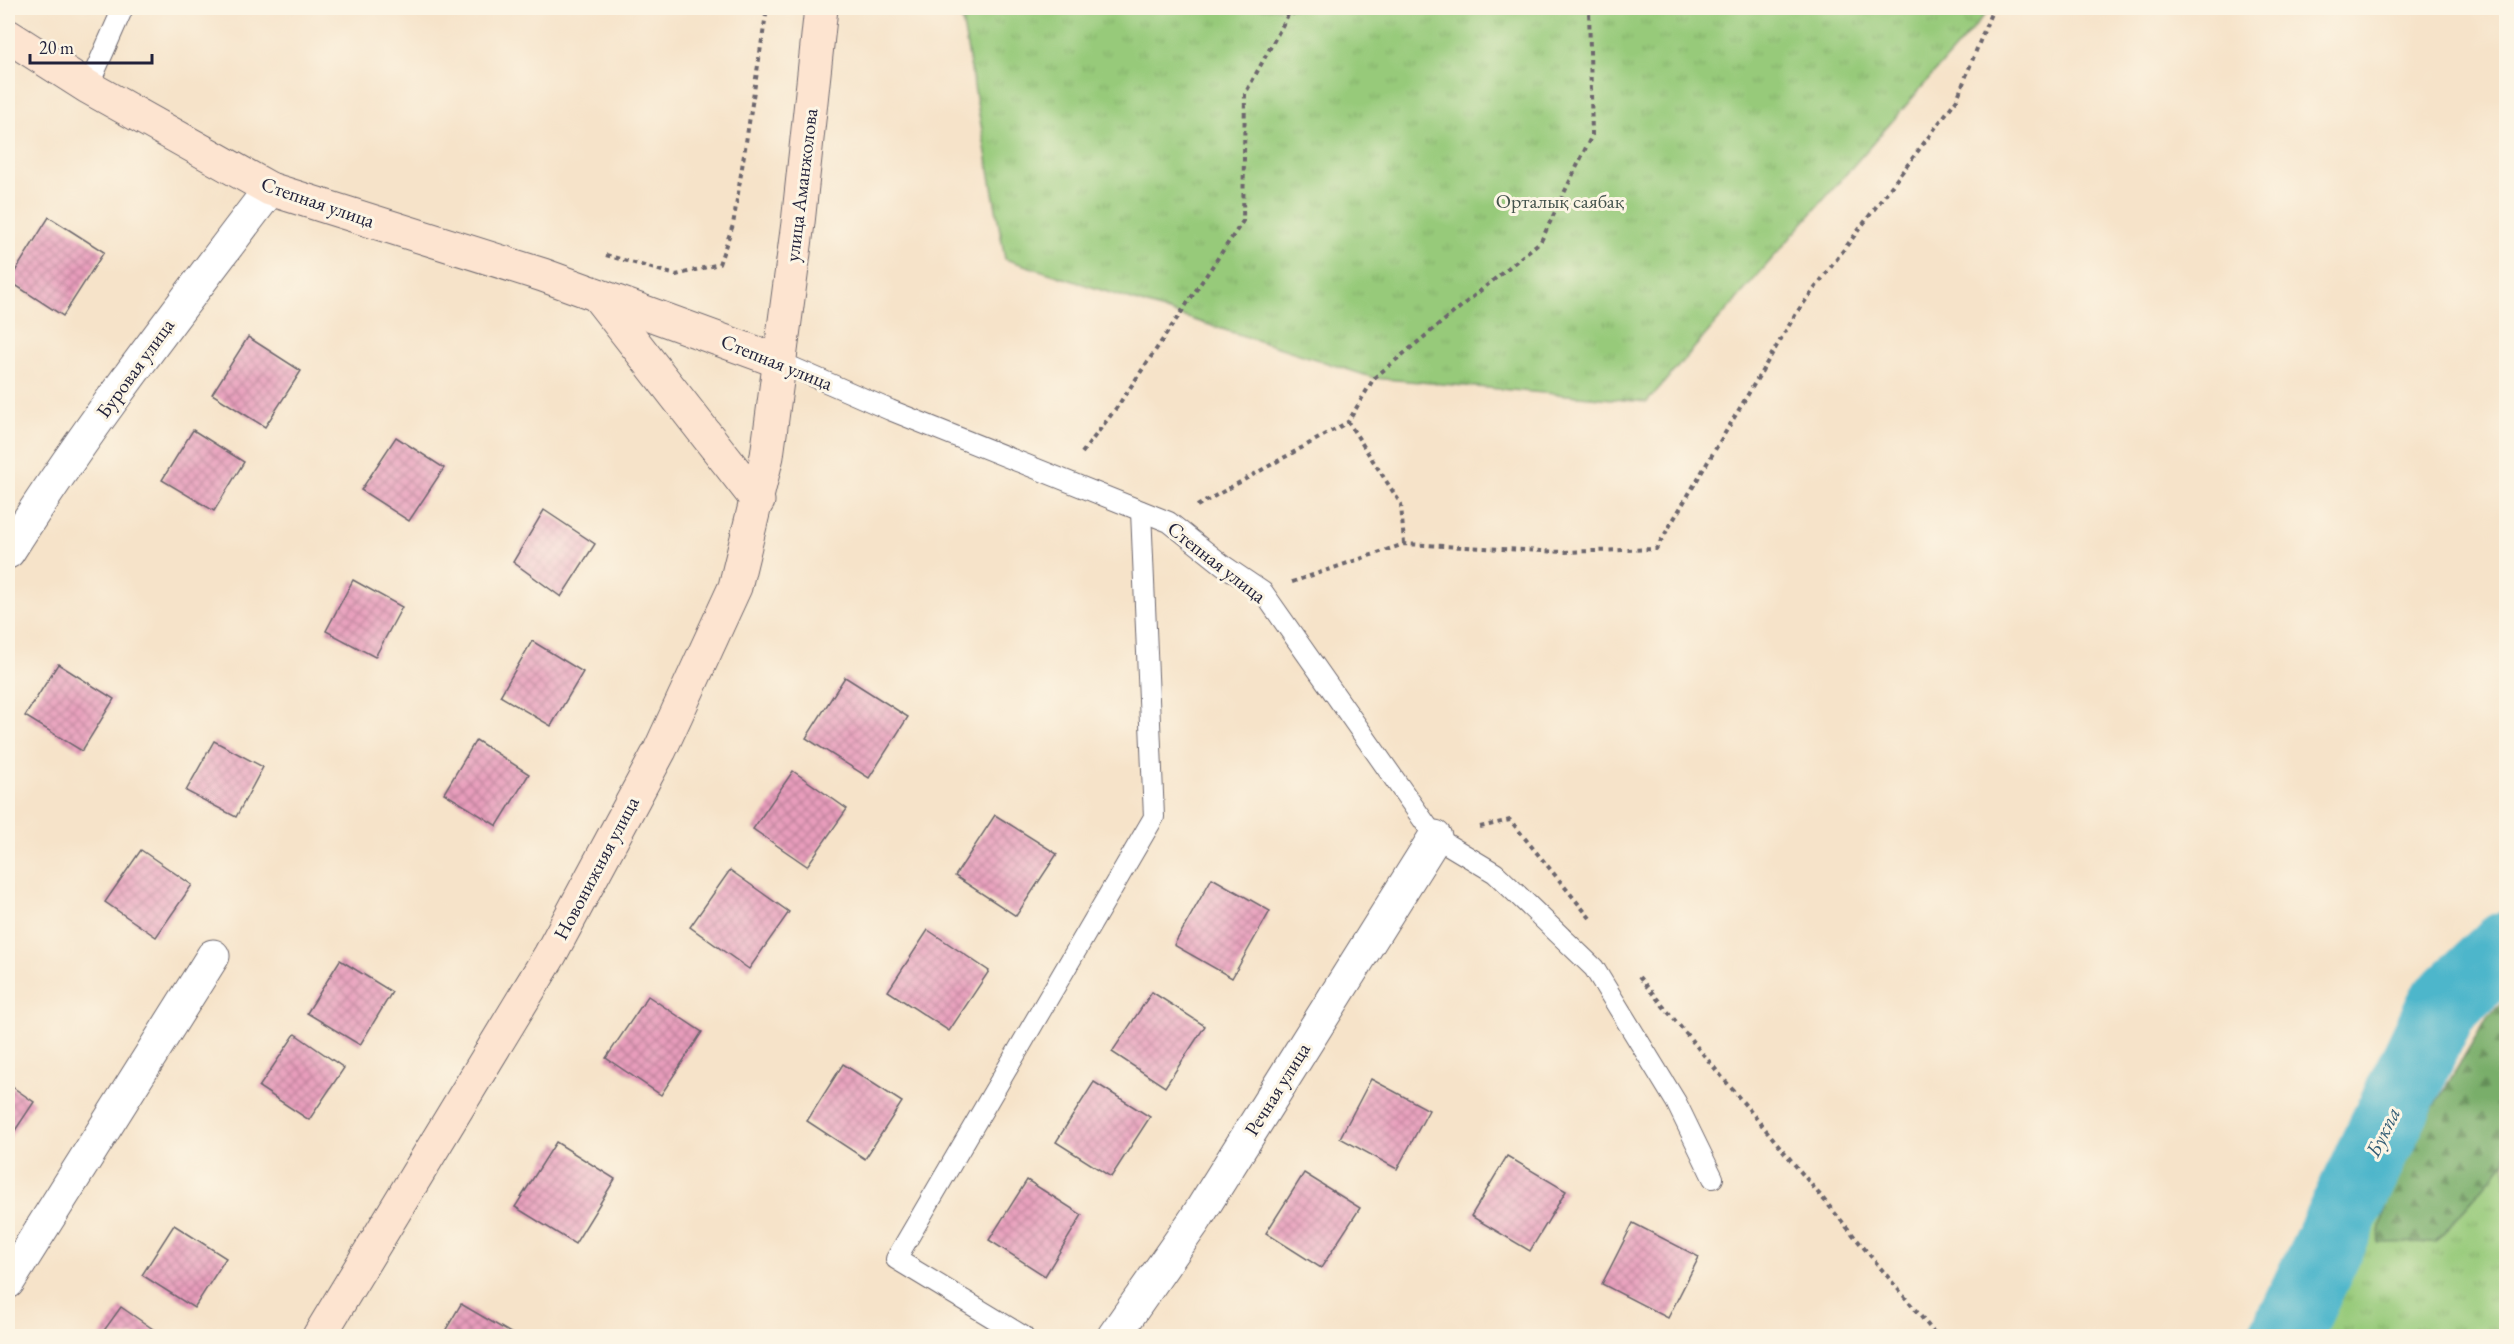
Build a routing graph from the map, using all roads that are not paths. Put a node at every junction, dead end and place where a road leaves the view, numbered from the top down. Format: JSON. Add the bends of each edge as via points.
{"nodes":[{"id":1,"x":123,"y":8,"type":"edge"},
{"id":2,"x":820,"y":8,"type":"edge"},
{"id":3,"x":8,"y":36,"type":"edge"},
{"id":4,"x":88,"y":87,"type":"junction"},
{"id":5,"x":270,"y":189,"type":"junction"},
{"id":6,"x":597,"y":295,"type":"junction"},
{"id":7,"x":778,"y":361,"type":"junction"},
{"id":8,"x":758,"y":501,"type":"junction"},
{"id":9,"x":1141,"y":511,"type":"junction"},
{"id":10,"x":8,"y":552,"type":"edge"},
{"id":11,"x":1435,"y":837,"type":"junction"},
{"id":12,"x":213,"y":956,"type":"dead end"},
{"id":13,"x":1713,"y":1178,"type":"dead end"},
{"id":14,"x":8,"y":1282,"type":"edge"},
{"id":15,"x":319,"y":1336,"type":"edge"},
{"id":16,"x":1023,"y":1336,"type":"edge"},
{"id":17,"x":1114,"y":1336,"type":"edge"}],
"edges":[{"from":1,"to":4,"type":"lane"},
{"from":2,"to":7,"type":"main road","name":"улица Аманжолова","via":[[798,223]]},
{"from":3,"to":4,"type":"main road","name":"Степная улица"},
{"from":4,"to":5,"type":"main road","name":"Степная улица"},
{"from":5,"to":6,"type":"main road","name":"Степная улица"},
{"from":5,"to":10,"type":"street","name":"Буровая улица","via":[[50,485]]},
{"from":6,"to":7,"type":"main road","name":"Степная улица"},
{"from":6,"to":8,"type":"main road"},
{"from":7,"to":8,"type":"main road","name":"Новонижняя улица"},
{"from":7,"to":9,"type":"lane","name":"Степная улица"},
{"from":8,"to":15,"type":"main road","name":"Новонижняя улица","via":[[735,587],[660,750],[550,955]]},
{"from":9,"to":11,"type":"lane","name":"Степная улица","via":[[1169,522],[1263,592]]},
{"from":9,"to":16,"type":"lane","via":[[1154,817],[897,1258]]},
{"from":11,"to":13,"type":"lane","via":[[1495,873],[1594,968],[1676,1102]]},
{"from":11,"to":17,"type":"street","name":"Речная улица","via":[[1201,1210]]},
{"from":12,"to":14,"type":"street"}]}
